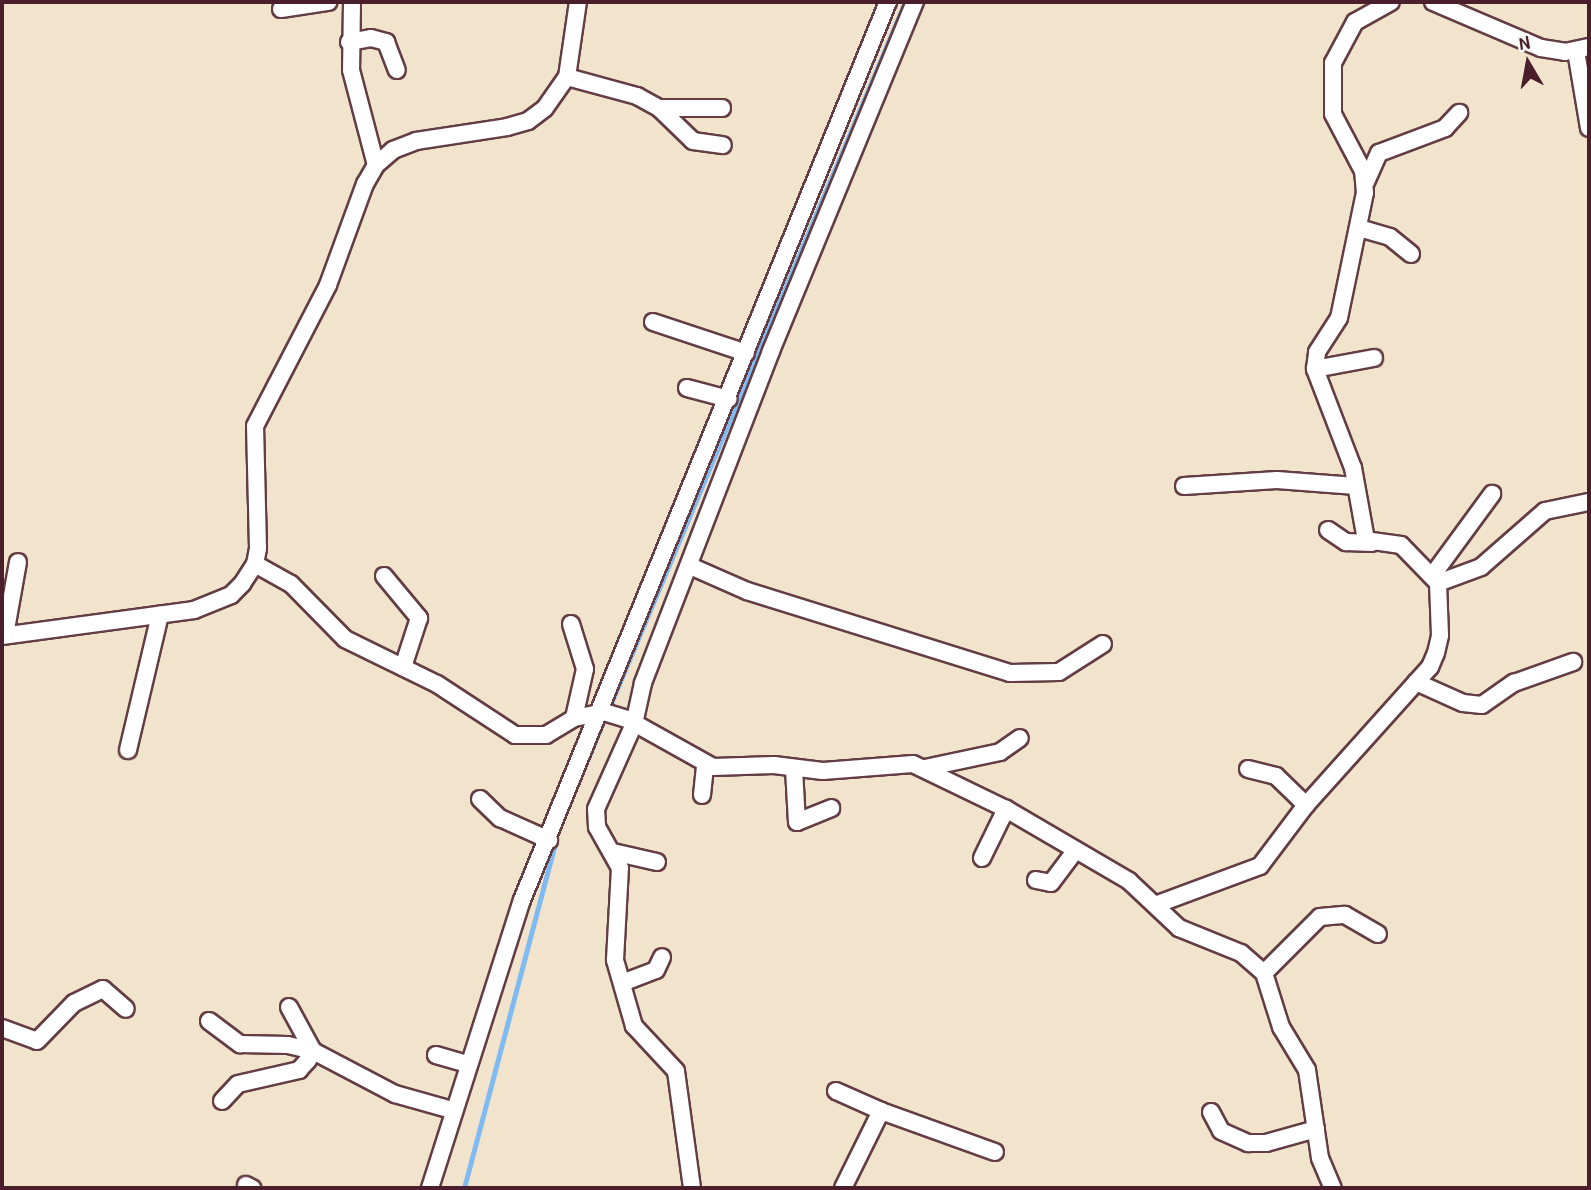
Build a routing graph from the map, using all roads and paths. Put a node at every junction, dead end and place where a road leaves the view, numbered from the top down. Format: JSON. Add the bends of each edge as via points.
{"nodes":[{"id":1,"x":328,"y":2,"type":"edge"},
{"id":2,"x":352,"y":2,"type":"edge"},
{"id":3,"x":578,"y":2,"type":"edge"},
{"id":4,"x":888,"y":2,"type":"edge"},
{"id":5,"x":915,"y":2,"type":"edge"},
{"id":6,"x":1391,"y":2,"type":"edge"},
{"id":7,"x":1433,"y":2,"type":"edge"},
{"id":8,"x":281,"y":9,"type":"dead end"},
{"id":9,"x":349,"y":42,"type":"junction"},
{"id":10,"x":1583,"y":49,"type":"edge"},
{"id":11,"x":397,"y":70,"type":"dead end"},
{"id":12,"x":567,"y":77,"type":"junction"},
{"id":13,"x":659,"y":108,"type":"junction"},
{"id":14,"x":722,"y":108,"type":"dead end"},
{"id":15,"x":1459,"y":113,"type":"dead end"},
{"id":16,"x":1589,"y":128,"type":"edge"},
{"id":17,"x":723,"y":145,"type":"dead end"},
{"id":18,"x":376,"y":165,"type":"junction"},
{"id":19,"x":1366,"y":182,"type":"junction"},
{"id":20,"x":1359,"y":228,"type":"junction"},
{"id":21,"x":1411,"y":254,"type":"dead end"},
{"id":22,"x":653,"y":322,"type":"dead end"},
{"id":23,"x":746,"y":353,"type":"junction"},
{"id":24,"x":1374,"y":358,"type":"dead end"},
{"id":25,"x":1315,"y":369,"type":"junction"},
{"id":26,"x":687,"y":387,"type":"dead end"},
{"id":27,"x":729,"y":399,"type":"junction"},
{"id":28,"x":1184,"y":486,"type":"dead end"},
{"id":29,"x":1356,"y":486,"type":"junction"},
{"id":30,"x":1492,"y":495,"type":"dead end"},
{"id":31,"x":1589,"y":502,"type":"edge"},
{"id":32,"x":1328,"y":530,"type":"dead end"},
{"id":33,"x":1372,"y":543,"type":"junction"},
{"id":34,"x":18,"y":562,"type":"dead end"},
{"id":35,"x":255,"y":564,"type":"junction"},
{"id":36,"x":690,"y":566,"type":"junction"},
{"id":37,"x":384,"y":576,"type":"dead end"},
{"id":38,"x":1435,"y":579,"type":"junction"},
{"id":39,"x":160,"y":615,"type":"junction"},
{"id":40,"x":571,"y":624,"type":"dead end"},
{"id":41,"x":3,"y":635,"type":"edge"},
{"id":42,"x":1103,"y":644,"type":"dead end"},
{"id":43,"x":1573,"y":662,"type":"dead end"},
{"id":44,"x":403,"y":667,"type":"junction"},
{"id":45,"x":1416,"y":682,"type":"junction"},
{"id":46,"x":600,"y":712,"type":"junction"},
{"id":47,"x":574,"y":718,"type":"junction"},
{"id":48,"x":630,"y":721,"type":"junction"},
{"id":49,"x":1020,"y":738,"type":"dead end"},
{"id":50,"x":128,"y":750,"type":"dead end"},
{"id":51,"x":705,"y":765,"type":"junction"},
{"id":52,"x":925,"y":768,"type":"junction"},
{"id":53,"x":794,"y":769,"type":"junction"},
{"id":54,"x":1248,"y":769,"type":"dead end"},
{"id":55,"x":702,"y":795,"type":"dead end"},
{"id":56,"x":480,"y":799,"type":"dead end"},
{"id":57,"x":1306,"y":805,"type":"junction"},
{"id":58,"x":831,"y":808,"type":"dead end"},
{"id":59,"x":1006,"y":809,"type":"junction"},
{"id":60,"x":546,"y":848,"type":"junction"},
{"id":61,"x":1074,"y":851,"type":"junction"},
{"id":62,"x":613,"y":852,"type":"junction"},
{"id":63,"x":982,"y":858,"type":"dead end"},
{"id":64,"x":657,"y":862,"type":"dead end"},
{"id":65,"x":1036,"y":880,"type":"dead end"},
{"id":66,"x":1155,"y":905,"type":"junction"},
{"id":67,"x":1378,"y":934,"type":"dead end"},
{"id":68,"x":662,"y":957,"type":"dead end"},
{"id":69,"x":1264,"y":973,"type":"junction"},
{"id":70,"x":622,"y":984,"type":"junction"},
{"id":71,"x":289,"y":1007,"type":"dead end"},
{"id":72,"x":126,"y":1009,"type":"dead end"},
{"id":73,"x":209,"y":1021,"type":"dead end"},
{"id":74,"x":2,"y":1028,"type":"edge"},
{"id":75,"x":313,"y":1051,"type":"junction"},
{"id":76,"x":436,"y":1055,"type":"dead end"},
{"id":77,"x":467,"y":1063,"type":"junction"},
{"id":78,"x":836,"y":1091,"type":"dead end"},
{"id":79,"x":222,"y":1101,"type":"dead end"},
{"id":80,"x":452,"y":1110,"type":"junction"},
{"id":81,"x":881,"y":1111,"type":"junction"},
{"id":82,"x":1211,"y":1112,"type":"dead end"},
{"id":83,"x":1316,"y":1129,"type":"junction"},
{"id":84,"x":995,"y":1152,"type":"dead end"},
{"id":85,"x":430,"y":1188,"type":"edge"},
{"id":86,"x":692,"y":1188,"type":"edge"},
{"id":87,"x":843,"y":1188,"type":"edge"},
{"id":88,"x":1333,"y":1188,"type":"edge"}],
"edges":[{"from":1,"to":8,"type":"street"},
{"from":2,"to":9,"type":"street"},
{"from":3,"to":12,"type":"street"},
{"from":4,"to":23,"type":"street"},
{"from":5,"to":36,"type":"street","via":[[771,351]]},
{"from":6,"to":19,"type":"street","via":[[1356,22],[1333,62],[1333,114]]},
{"from":7,"to":10,"type":"street","via":[[1541,48]]},
{"from":9,"to":11,"type":"street","via":[[381,39]]},
{"from":9,"to":18,"type":"street","via":[[355,99]]},
{"from":10,"to":16,"type":"street"},
{"from":12,"to":13,"type":"street","via":[[636,96]]},
{"from":12,"to":18,"type":"street","via":[[545,108],[528,121],[416,141],[393,150]]},
{"from":13,"to":14,"type":"street"},
{"from":13,"to":17,"type":"street","via":[[693,141]]},
{"from":15,"to":19,"type":"street","via":[[1432,135],[1379,153]]},
{"from":18,"to":35,"type":"street","via":[[328,285],[255,426]]},
{"from":19,"to":20,"type":"street"},
{"from":20,"to":21,"type":"street","via":[[1390,237]]},
{"from":20,"to":25,"type":"street","via":[[1339,318],[1317,352]]},
{"from":22,"to":23,"type":"street"},
{"from":23,"to":27,"type":"street"},
{"from":24,"to":25,"type":"street"},
{"from":25,"to":29,"type":"street"},
{"from":26,"to":27,"type":"street"},
{"from":27,"to":46,"type":"street"},
{"from":28,"to":29,"type":"street","via":[[1277,480]]},
{"from":29,"to":33,"type":"street","via":[[1363,534]]},
{"from":30,"to":38,"type":"street"},
{"from":31,"to":38,"type":"street","via":[[1545,511],[1481,567]]},
{"from":32,"to":33,"type":"street","via":[[1346,542]]},
{"from":33,"to":38,"type":"street","via":[[1401,545]]},
{"from":34,"to":41,"type":"street"},
{"from":35,"to":39,"type":"street","via":[[231,595],[194,610]]},
{"from":35,"to":44,"type":"street","via":[[291,584],[336,633]]},
{"from":36,"to":42,"type":"street","via":[[747,591],[1010,673],[1059,672]]},
{"from":36,"to":48,"type":"street"},
{"from":37,"to":44,"type":"street","via":[[419,618]]},
{"from":38,"to":45,"type":"street","via":[[1438,644],[1430,667]]},
{"from":39,"to":41,"type":"street"},
{"from":39,"to":50,"type":"street"},
{"from":40,"to":47,"type":"street","via":[[585,669]]},
{"from":43,"to":45,"type":"street","via":[[1514,683],[1482,705],[1464,704]]},
{"from":44,"to":47,"type":"street","via":[[448,690],[515,735],[546,735]]},
{"from":45,"to":57,"type":"street"},
{"from":46,"to":47,"type":"street"},
{"from":46,"to":48,"type":"street"},
{"from":46,"to":60,"type":"street"},
{"from":48,"to":51,"type":"street"},
{"from":48,"to":62,"type":"street","via":[[596,809],[597,827]]},
{"from":49,"to":52,"type":"street","via":[[1000,752]]},
{"from":51,"to":53,"type":"street"},
{"from":51,"to":55,"type":"street"},
{"from":52,"to":53,"type":"street","via":[[898,763]]},
{"from":52,"to":59,"type":"street"},
{"from":53,"to":58,"type":"street","via":[[797,822]]},
{"from":54,"to":57,"type":"street","via":[[1276,776]]},
{"from":56,"to":60,"type":"street"},
{"from":57,"to":66,"type":"street","via":[[1260,866]]},
{"from":59,"to":61,"type":"street"},
{"from":59,"to":63,"type":"street"},
{"from":60,"to":77,"type":"street","via":[[522,900]]},
{"from":61,"to":65,"type":"street","via":[[1051,883]]},
{"from":61,"to":66,"type":"street","via":[[1129,881]]},
{"from":62,"to":64,"type":"street"},
{"from":62,"to":70,"type":"street","via":[[620,879],[612,946]]},
{"from":66,"to":69,"type":"street","via":[[1179,928],[1241,953]]},
{"from":67,"to":69,"type":"street","via":[[1345,915],[1320,917]]},
{"from":68,"to":70,"type":"street","via":[[656,970]]},
{"from":69,"to":83,"type":"street","via":[[1281,1027],[1307,1070]]},
{"from":70,"to":86,"type":"street","via":[[634,1026],[676,1071]]},
{"from":71,"to":75,"type":"street"},
{"from":72,"to":74,"type":"street","via":[[103,989],[74,1003],[37,1041]]},
{"from":73,"to":75,"type":"street","via":[[240,1044],[288,1045]]},
{"from":75,"to":79,"type":"street","via":[[299,1070],[248,1080]]},
{"from":75,"to":80,"type":"street","via":[[396,1094]]},
{"from":76,"to":77,"type":"street"},
{"from":77,"to":80,"type":"street"},
{"from":78,"to":81,"type":"street"},
{"from":80,"to":85,"type":"street"},
{"from":81,"to":84,"type":"street"},
{"from":81,"to":87,"type":"street"},
{"from":82,"to":83,"type":"street","via":[[1221,1131],[1248,1143],[1266,1143]]},
{"from":83,"to":88,"type":"street"}]}
